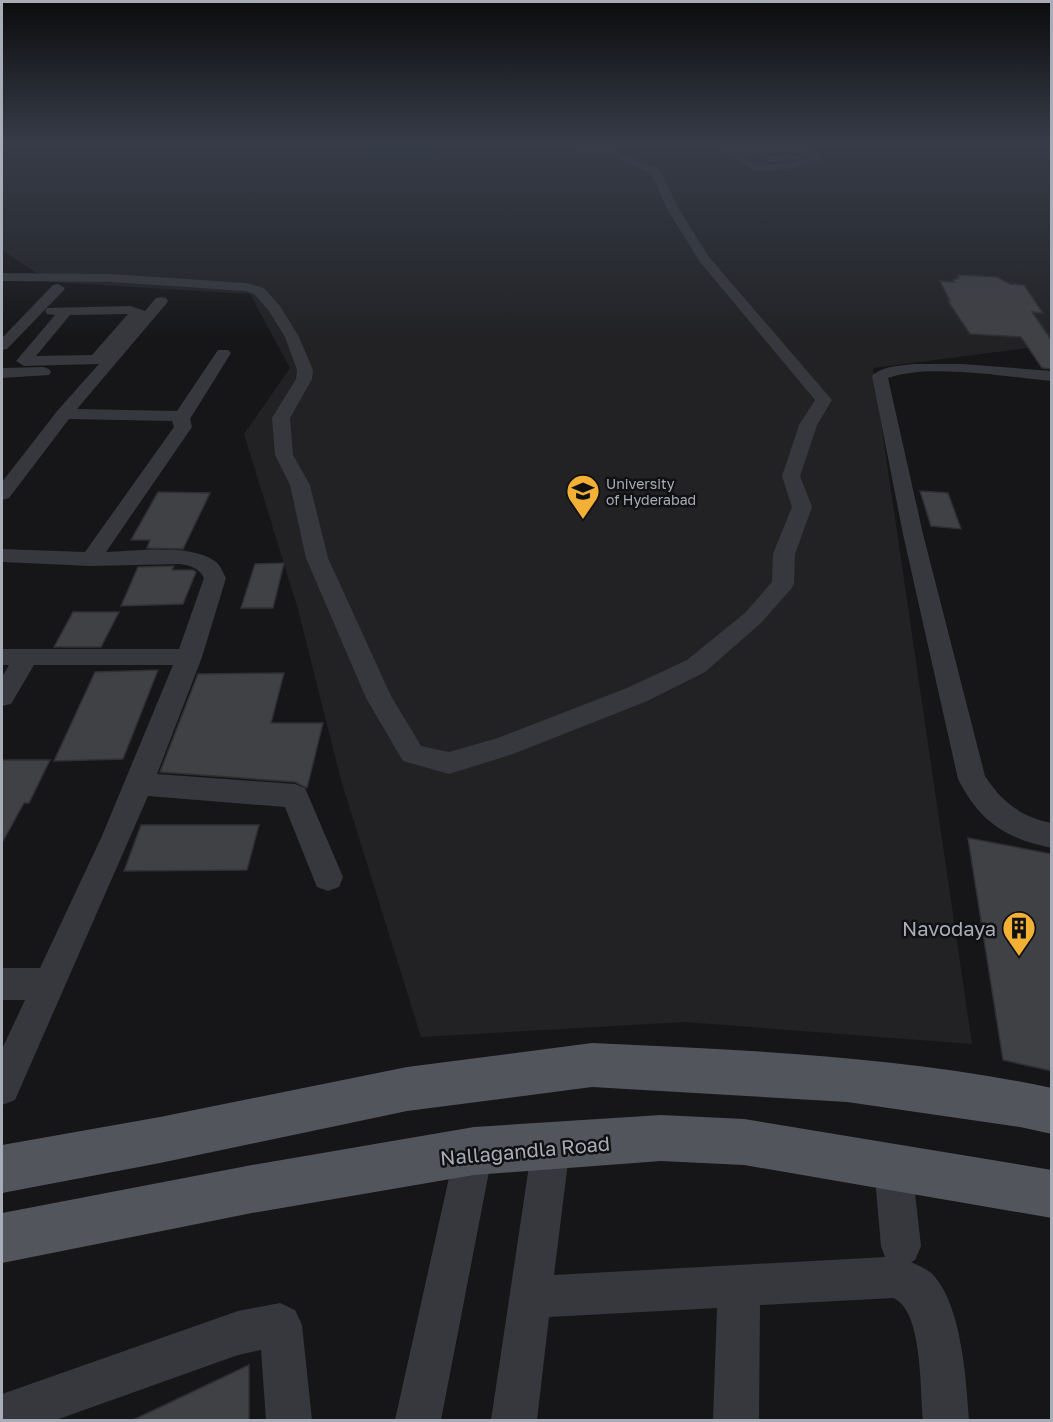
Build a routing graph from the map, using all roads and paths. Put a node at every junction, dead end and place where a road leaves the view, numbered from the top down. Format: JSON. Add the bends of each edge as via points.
{"nodes":[{"id":1,"x":673,"y":208,"type":"edge"},
{"id":2,"x":2,"y":284,"type":"edge"},
{"id":3,"x":73,"y":289,"type":"dead end"},
{"id":4,"x":161,"y":301,"type":"dead end"},
{"id":5,"x":59,"y":311,"type":"junction"},
{"id":6,"x":2,"y":346,"type":"edge"},
{"id":7,"x":224,"y":353,"type":"dead end"},
{"id":8,"x":2,"y":364,"type":"edge"},
{"id":9,"x":100,"y":372,"type":"junction"},
{"id":10,"x":2,"y":373,"type":"edge"},
{"id":11,"x":1052,"y":376,"type":"edge"},
{"id":12,"x":63,"y":414,"type":"junction"},
{"id":13,"x":182,"y":419,"type":"junction"},
{"id":14,"x":2,"y":494,"type":"edge"},
{"id":15,"x":2,"y":556,"type":"edge"},
{"id":16,"x":91,"y":559,"type":"junction"},
{"id":17,"x":2,"y":657,"type":"edge"},
{"id":18,"x":190,"y":657,"type":"junction"},
{"id":19,"x":26,"y":658,"type":"junction"},
{"id":20,"x":2,"y":697,"type":"edge"},
{"id":21,"x":138,"y":784,"type":"junction"},
{"id":22,"x":1052,"y":836,"type":"edge"},
{"id":23,"x":328,"y":877,"type":"dead end"},
{"id":24,"x":2,"y":984,"type":"edge"},
{"id":25,"x":50,"y":984,"type":"junction"},
{"id":26,"x":2,"y":1087,"type":"edge"},
{"id":27,"x":1052,"y":1111,"type":"edge"},
{"id":28,"x":551,"y":1146,"type":"junction"},
{"id":29,"x":474,"y":1151,"type":"junction"},
{"id":30,"x":893,"y":1167,"type":"junction"},
{"id":31,"x":2,"y":1169,"type":"edge"},
{"id":32,"x":1052,"y":1194,"type":"edge"},
{"id":33,"x":2,"y":1238,"type":"edge"},
{"id":34,"x":902,"y":1246,"type":"dead end"},
{"id":35,"x":739,"y":1285,"type":"junction"},
{"id":36,"x":531,"y":1297,"type":"junction"},
{"id":37,"x":2,"y":1417,"type":"edge"},
{"id":38,"x":289,"y":1420,"type":"edge"},
{"id":39,"x":418,"y":1420,"type":"edge"},
{"id":40,"x":514,"y":1420,"type":"edge"},
{"id":41,"x":736,"y":1420,"type":"edge"},
{"id":42,"x":946,"y":1420,"type":"edge"}],
"edges":[{"from":1,"to":2,"type":"street","via":[[704,259],[824,400],[808,425],[791,476],[802,507],[784,554],[783,584],[753,618],[696,666],[636,695],[504,747],[449,763],[412,754],[379,698],[317,558],[300,485],[281,442],[281,418],[304,370],[292,337],[259,291],[227,285],[111,278]]},
{"from":2,"to":6,"type":"street","via":[[58,287]]},
{"from":3,"to":5,"type":"street"},
{"from":4,"to":9,"type":"street"},
{"from":5,"to":5,"type":"street","via":[[134,310],[138,312],[96,360],[24,361]]},
{"from":5,"to":8,"type":"street"},
{"from":7,"to":13,"type":"street"},
{"from":9,"to":10,"type":"street"},
{"from":9,"to":12,"type":"street"},
{"from":11,"to":22,"type":"street","via":[[919,367],[888,370],[880,376],[972,779],[1008,823]]},
{"from":12,"to":13,"type":"street"},
{"from":12,"to":14,"type":"street"},
{"from":13,"to":16,"type":"street","via":[[183,427]]},
{"from":15,"to":16,"type":"street"},
{"from":16,"to":18,"type":"street","via":[[178,557],[197,560],[210,568],[215,578]]},
{"from":17,"to":19,"type":"street"},
{"from":18,"to":19,"type":"street"},
{"from":18,"to":21,"type":"street"},
{"from":19,"to":20,"type":"street"},
{"from":21,"to":23,"type":"street","via":[[295,796]]},
{"from":21,"to":25,"type":"street"},
{"from":24,"to":25,"type":"street"},
{"from":25,"to":26,"type":"street"},
{"from":27,"to":31,"type":"main road","via":[[847,1080],[592,1065],[406,1089]]},
{"from":28,"to":29,"type":"main road","name":"Nallagandla Road"},
{"from":28,"to":30,"type":"main road","name":"Nallagandla Road","via":[[661,1138],[744,1142]]},
{"from":28,"to":36,"type":"street"},
{"from":29,"to":33,"type":"main road","name":"Nallagandla Road"},
{"from":29,"to":39,"type":"street"},
{"from":30,"to":32,"type":"main road","name":"Nallagandla Road"},
{"from":30,"to":34,"type":"street"},
{"from":35,"to":36,"type":"street"},
{"from":35,"to":41,"type":"street"},
{"from":35,"to":42,"type":"street","via":[[893,1277],[909,1281],[931,1311]]},
{"from":36,"to":40,"type":"street"},
{"from":37,"to":38,"type":"street","via":[[238,1333],[280,1325]]}]}
